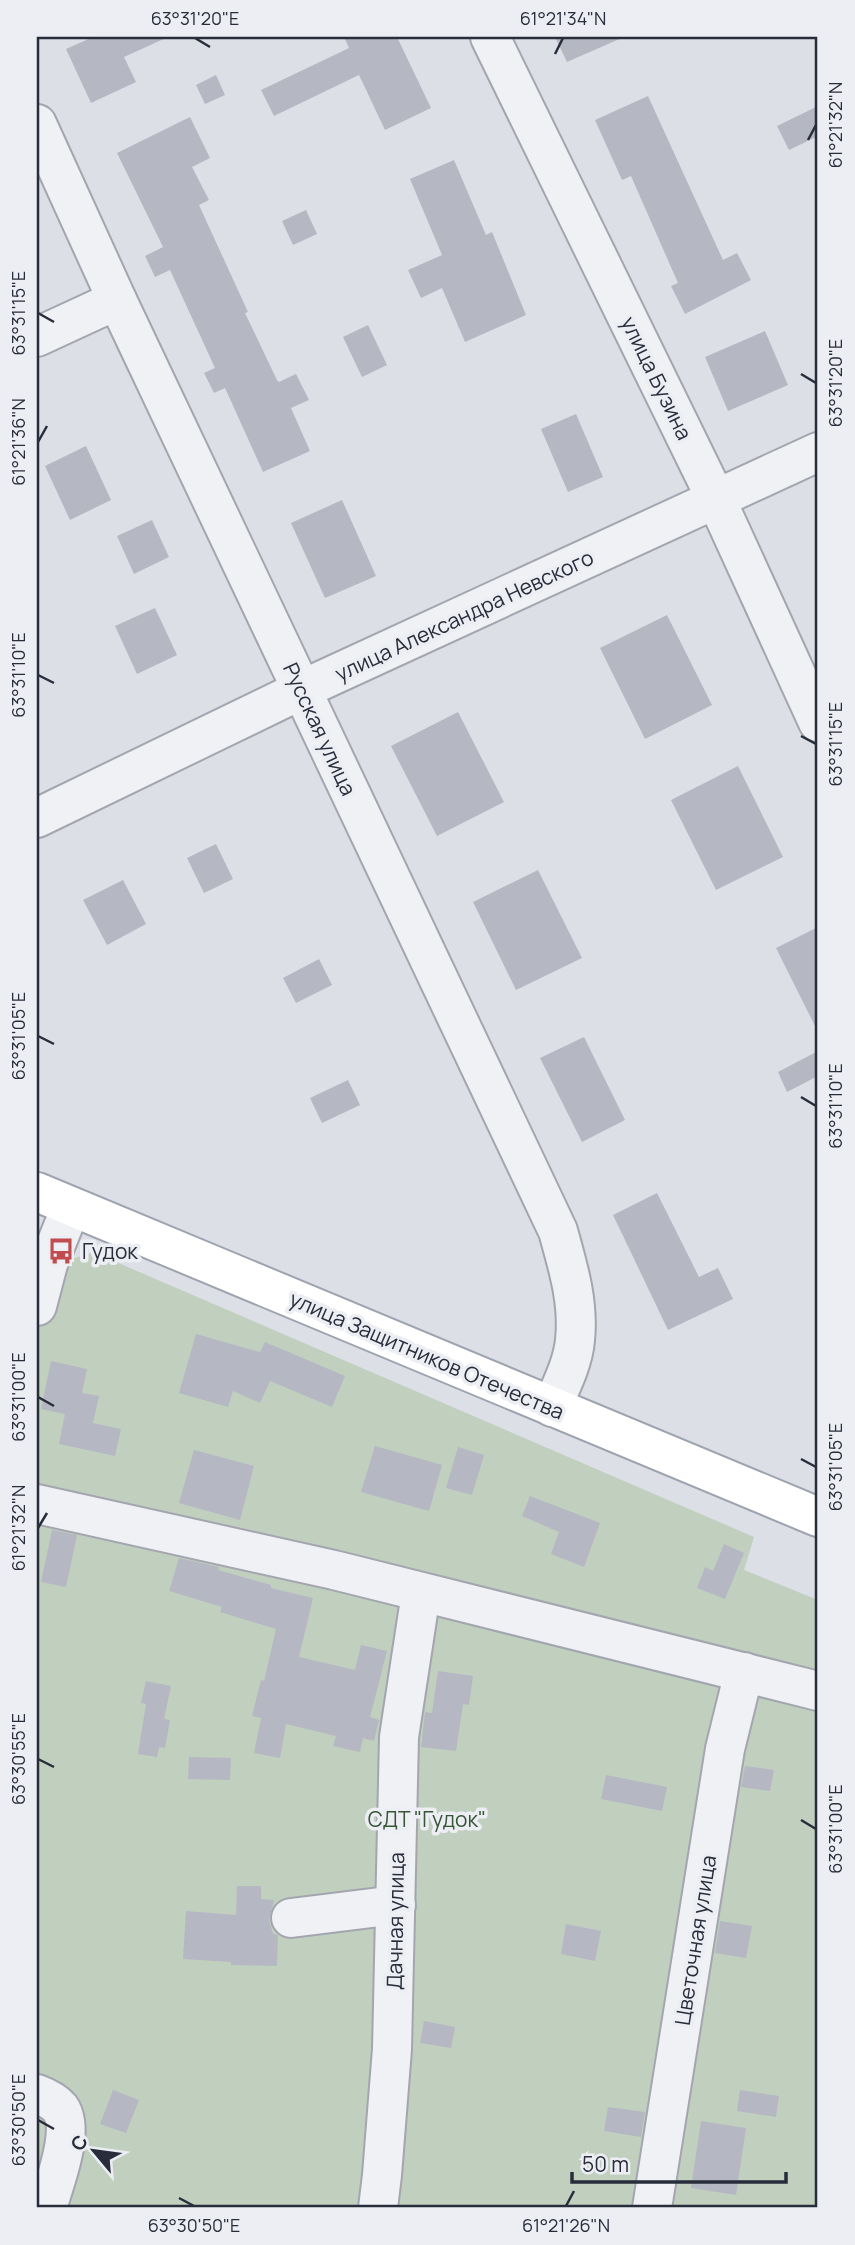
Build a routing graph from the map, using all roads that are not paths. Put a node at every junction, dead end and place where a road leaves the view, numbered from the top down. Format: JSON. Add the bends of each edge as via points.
{"nodes":[{"id":1,"x":490,"y":37,"type":"edge"},
{"id":2,"x":37,"y":124,"type":"edge"},
{"id":3,"x":117,"y":300,"type":"junction"},
{"id":4,"x":37,"y":337,"type":"edge"},
{"id":5,"x":818,"y":452,"type":"edge"},
{"id":6,"x":716,"y":499,"type":"junction"},
{"id":7,"x":301,"y":690,"type":"junction"},
{"id":8,"x":818,"y":722,"type":"edge"},
{"id":9,"x":37,"y":818,"type":"edge"},
{"id":10,"x":37,"y":1192,"type":"edge"},
{"id":11,"x":54,"y":1212,"type":"edge"},
{"id":12,"x":37,"y":1306,"type":"edge"},
{"id":13,"x":552,"y":1407,"type":"junction"},
{"id":14,"x":37,"y":1507,"type":"edge"},
{"id":15,"x":818,"y":1517,"type":"edge"},
{"id":16,"x":421,"y":1593,"type":"junction"},
{"id":17,"x":744,"y":1672,"type":"junction"},
{"id":18,"x":818,"y":1691,"type":"edge"},
{"id":19,"x":396,"y":1905,"type":"junction"},
{"id":20,"x":291,"y":1918,"type":"dead end"},
{"id":21,"x":37,"y":2094,"type":"edge"},
{"id":22,"x":47,"y":2208,"type":"edge"},
{"id":23,"x":378,"y":2208,"type":"edge"},
{"id":24,"x":652,"y":2208,"type":"edge"}],
"edges":[{"from":1,"to":6,"type":"street","name":"улица Бузина"},
{"from":2,"to":3,"type":"street","name":"Русская улица"},
{"from":3,"to":4,"type":"street"},
{"from":3,"to":7,"type":"street","name":"Русская улица"},
{"from":5,"to":6,"type":"street","name":"улица Александра Невского"},
{"from":6,"to":7,"type":"street","name":"улица Александра Невского"},
{"from":6,"to":8,"type":"street","name":"улица Бузина"},
{"from":7,"to":9,"type":"street","name":"улица Александра Невского"},
{"from":7,"to":13,"type":"street","name":"Русская улица","via":[[558,1231],[575,1297],[575,1341]]},
{"from":10,"to":11,"type":"main road","name":"улица Защитников Отечества"},
{"from":11,"to":12,"type":"street"},
{"from":11,"to":13,"type":"main road","name":"улица Защитников Отечества"},
{"from":13,"to":15,"type":"main road","name":"улица Защитников Отечества"},
{"from":14,"to":16,"type":"street","via":[[250,1550]]},
{"from":16,"to":17,"type":"street"},
{"from":16,"to":19,"type":"street","name":"Дачная улица","via":[[399,1737]]},
{"from":17,"to":18,"type":"street"},
{"from":17,"to":24,"type":"street","name":"Цветочная улица","via":[[725,1749]]},
{"from":19,"to":20,"type":"street"},
{"from":19,"to":23,"type":"street","name":"Дачная улица","via":[[392,2049]]},
{"from":21,"to":22,"type":"street","via":[[61,2110],[67,2125]]}]}
